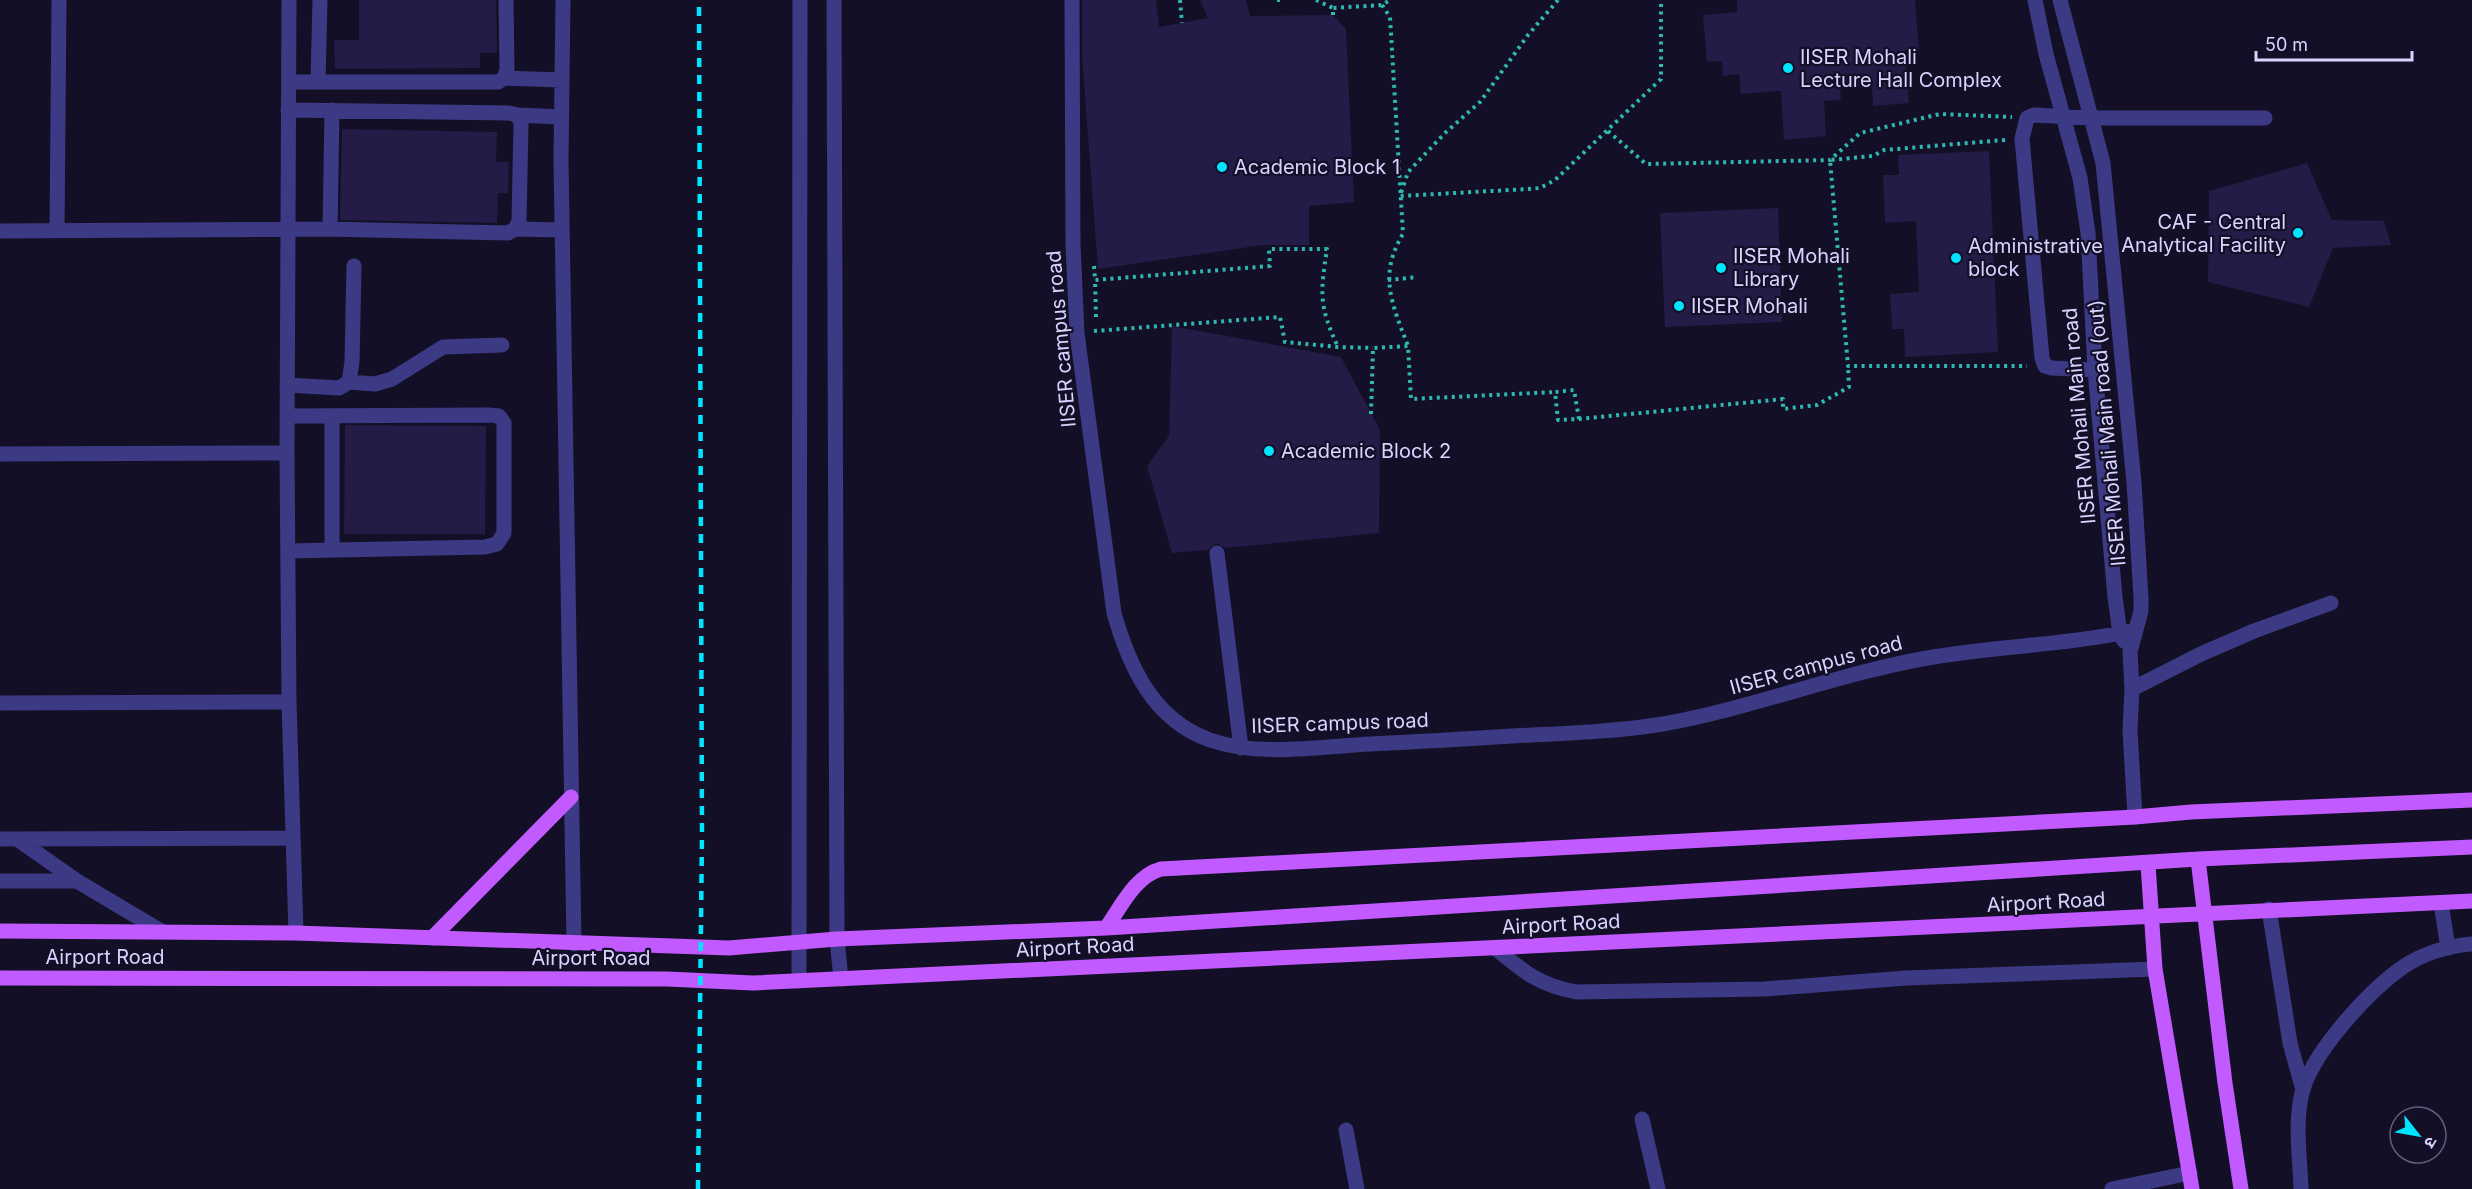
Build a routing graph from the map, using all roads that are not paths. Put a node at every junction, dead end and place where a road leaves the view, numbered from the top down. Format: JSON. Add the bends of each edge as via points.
{"nodes":[{"id":1,"x":59,"y":0,"type":"edge"},
{"id":2,"x":289,"y":0,"type":"edge"},
{"id":3,"x":320,"y":0,"type":"edge"},
{"id":4,"x":506,"y":0,"type":"edge"},
{"id":5,"x":563,"y":0,"type":"edge"},
{"id":6,"x":800,"y":0,"type":"edge"},
{"id":7,"x":834,"y":0,"type":"edge"},
{"id":8,"x":1072,"y":0,"type":"edge"},
{"id":9,"x":2035,"y":0,"type":"edge"},
{"id":10,"x":2060,"y":0,"type":"edge"},
{"id":11,"x":504,"y":78,"type":"junction"},
{"id":12,"x":562,"y":80,"type":"junction"},
{"id":13,"x":289,"y":82,"type":"junction"},
{"id":14,"x":318,"y":82,"type":"junction"},
{"id":15,"x":288,"y":110,"type":"junction"},
{"id":16,"x":332,"y":110,"type":"junction"},
{"id":17,"x":518,"y":115,"type":"junction"},
{"id":18,"x":561,"y":117,"type":"junction"},
{"id":19,"x":2065,"y":117,"type":"junction"},
{"id":20,"x":2092,"y":118,"type":"junction"},
{"id":21,"x":2265,"y":118,"type":"dead end"},
{"id":22,"x":287,"y":229,"type":"junction"},
{"id":23,"x":330,"y":229,"type":"junction"},
{"id":24,"x":515,"y":229,"type":"junction"},
{"id":25,"x":562,"y":230,"type":"junction"},
{"id":26,"x":0,"y":231,"type":"edge"},
{"id":27,"x":57,"y":231,"type":"junction"},
{"id":28,"x":354,"y":267,"type":"dead end"},
{"id":29,"x":502,"y":345,"type":"dead end"},
{"id":30,"x":2095,"y":370,"type":"junction"},
{"id":31,"x":349,"y":382,"type":"junction"},
{"id":32,"x":287,"y":385,"type":"junction"},
{"id":33,"x":287,"y":416,"type":"junction"},
{"id":34,"x":332,"y":416,"type":"junction"},
{"id":35,"x":286,"y":453,"type":"junction"},
{"id":36,"x":0,"y":454,"type":"edge"},
{"id":37,"x":332,"y":549,"type":"junction"},
{"id":38,"x":288,"y":551,"type":"junction"},
{"id":39,"x":1217,"y":552,"type":"dead end"},
{"id":40,"x":2331,"y":603,"type":"dead end"},
{"id":41,"x":2136,"y":630,"type":"junction"},
{"id":42,"x":2120,"y":634,"type":"junction"},
{"id":43,"x":2130,"y":652,"type":"junction"},
{"id":44,"x":2132,"y":688,"type":"junction"},
{"id":45,"x":289,"y":702,"type":"junction"},
{"id":46,"x":0,"y":703,"type":"edge"},
{"id":47,"x":1241,"y":748,"type":"junction"},
{"id":48,"x":572,"y":797,"type":"junction"},
{"id":49,"x":2472,"y":800,"type":"edge"},
{"id":50,"x":2136,"y":817,"type":"junction"},
{"id":51,"x":293,"y":838,"type":"junction"},
{"id":52,"x":0,"y":839,"type":"edge"},
{"id":53,"x":17,"y":839,"type":"junction"},
{"id":54,"x":2472,"y":847,"type":"edge"},
{"id":55,"x":2198,"y":859,"type":"junction"},
{"id":56,"x":2148,"y":864,"type":"junction"},
{"id":57,"x":0,"y":881,"type":"edge"},
{"id":58,"x":77,"y":881,"type":"junction"},
{"id":59,"x":2472,"y":901,"type":"edge"},
{"id":60,"x":2441,"y":903,"type":"junction"},
{"id":61,"x":2269,"y":909,"type":"junction"},
{"id":62,"x":2204,"y":914,"type":"junction"},
{"id":63,"x":2152,"y":918,"type":"junction"},
{"id":64,"x":1106,"y":928,"type":"junction"},
{"id":65,"x":0,"y":931,"type":"edge"},
{"id":66,"x":161,"y":931,"type":"junction"},
{"id":67,"x":296,"y":933,"type":"junction"},
{"id":68,"x":432,"y":938,"type":"junction"},
{"id":69,"x":837,"y":939,"type":"junction"},
{"id":70,"x":800,"y":943,"type":"junction"},
{"id":71,"x":574,"y":944,"type":"junction"},
{"id":72,"x":2472,"y":945,"type":"edge"},
{"id":73,"x":1495,"y":948,"type":"junction"},
{"id":74,"x":2448,"y":948,"type":"junction"},
{"id":75,"x":2155,"y":969,"type":"junction"},
{"id":76,"x":0,"y":978,"type":"edge"},
{"id":77,"x":841,"y":979,"type":"junction"},
{"id":78,"x":799,"y":981,"type":"junction"},
{"id":79,"x":2303,"y":1090,"type":"junction"},
{"id":80,"x":1642,"y":1119,"type":"dead end"},
{"id":81,"x":1346,"y":1130,"type":"dead end"},
{"id":82,"x":2190,"y":1173,"type":"junction"},
{"id":83,"x":1357,"y":1189,"type":"edge"},
{"id":84,"x":1658,"y":1189,"type":"edge"},
{"id":85,"x":2112,"y":1189,"type":"edge"},
{"id":86,"x":2192,"y":1189,"type":"edge"},
{"id":87,"x":2241,"y":1189,"type":"edge"},
{"id":88,"x":2301,"y":1189,"type":"edge"}],
"edges":[{"from":1,"to":27,"type":"street"},
{"from":2,"to":13,"type":"street"},
{"from":3,"to":14,"type":"street"},
{"from":4,"to":11,"type":"street"},
{"from":5,"to":12,"type":"street"},
{"from":6,"to":70,"type":"street"},
{"from":7,"to":69,"type":"street"},
{"from":8,"to":47,"type":"street","name":"IISER campus road","via":[[1077,333],[1114,613],[1124,648],[1143,687],[1172,719],[1208,739]]},
{"from":9,"to":19,"type":"street","name":"IISER Mohali Main road"},
{"from":10,"to":20,"type":"street","name":"IISER Mohali Main road (out)"},
{"from":11,"to":12,"type":"street"},
{"from":11,"to":14,"type":"street","via":[[498,82]]},
{"from":12,"to":18,"type":"street"},
{"from":13,"to":14,"type":"street"},
{"from":13,"to":15,"type":"street"},
{"from":15,"to":16,"type":"street"},
{"from":15,"to":22,"type":"street"},
{"from":16,"to":17,"type":"street"},
{"from":16,"to":23,"type":"street"},
{"from":17,"to":18,"type":"street"},
{"from":17,"to":24,"type":"street","via":[[522,123],[519,221]]},
{"from":18,"to":25,"type":"street"},
{"from":19,"to":20,"type":"street"},
{"from":19,"to":30,"type":"street","name":"IISER Mohali Main road","via":[[2088,233]]},
{"from":19,"to":30,"type":"street","via":[[2027,118],[2022,139],[2042,358],[2045,366],[2052,368]]},
{"from":20,"to":21,"type":"street"},
{"from":20,"to":41,"type":"street","name":"IISER Mohali Main road (out)","via":[[2108,197],[2134,482],[2141,598]]},
{"from":22,"to":23,"type":"street"},
{"from":22,"to":27,"type":"street"},
{"from":22,"to":32,"type":"street"},
{"from":23,"to":24,"type":"street","via":[[508,233]]},
{"from":24,"to":25,"type":"street"},
{"from":25,"to":48,"type":"street"},
{"from":26,"to":27,"type":"street"},
{"from":28,"to":31,"type":"street"},
{"from":29,"to":31,"type":"street","via":[[443,347],[392,379],[375,384]]},
{"from":30,"to":42,"type":"street","name":"IISER Mohali Main road"},
{"from":31,"to":32,"type":"street","via":[[339,388]]},
{"from":32,"to":33,"type":"street"},
{"from":33,"to":34,"type":"street"},
{"from":33,"to":35,"type":"street"},
{"from":34,"to":37,"type":"street"},
{"from":34,"to":37,"type":"street","via":[[489,415],[499,416],[504,423],[504,533],[497,544]]},
{"from":35,"to":36,"type":"street"},
{"from":35,"to":38,"type":"street"},
{"from":37,"to":38,"type":"street"},
{"from":38,"to":45,"type":"street"},
{"from":39,"to":47,"type":"street"},
{"from":40,"to":44,"type":"street","via":[[2254,631]]},
{"from":41,"to":42,"type":"street","name":"IISER campus road"},
{"from":41,"to":43,"type":"street","name":"IISER Mohali Main road (out)"},
{"from":42,"to":43,"type":"street","name":"IISER Mohali Main road"},
{"from":42,"to":47,"type":"street","name":"IISER campus road","via":[[1926,658],[1660,724],[1606,731]]},
{"from":43,"to":44,"type":"street"},
{"from":44,"to":50,"type":"street","via":[[2130,730]]},
{"from":45,"to":46,"type":"street"},
{"from":45,"to":51,"type":"street"},
{"from":48,"to":68,"type":"main road"},
{"from":48,"to":71,"type":"street"},
{"from":49,"to":50,"type":"main road"},
{"from":50,"to":64,"type":"main road","via":[[1161,869],[1141,879]]},
{"from":51,"to":53,"type":"street"},
{"from":51,"to":67,"type":"street"},
{"from":52,"to":53,"type":"street"},
{"from":53,"to":58,"type":"street"},
{"from":54,"to":55,"type":"main road"},
{"from":55,"to":56,"type":"main road"},
{"from":55,"to":62,"type":"main road"},
{"from":56,"to":63,"type":"main road"},
{"from":56,"to":64,"type":"main road"},
{"from":57,"to":58,"type":"street"},
{"from":58,"to":66,"type":"street"},
{"from":59,"to":60,"type":"main road","name":"Airport Road"},
{"from":60,"to":61,"type":"main road","name":"Airport Road"},
{"from":60,"to":74,"type":"street"},
{"from":61,"to":62,"type":"main road","name":"Airport Road"},
{"from":61,"to":79,"type":"street","via":[[2290,1043]]},
{"from":62,"to":63,"type":"main road","name":"Airport Road"},
{"from":62,"to":87,"type":"main road"},
{"from":63,"to":73,"type":"main road","name":"Airport Road"},
{"from":63,"to":75,"type":"main road"},
{"from":64,"to":69,"type":"main road"},
{"from":65,"to":66,"type":"main road"},
{"from":66,"to":67,"type":"main road"},
{"from":67,"to":68,"type":"main road"},
{"from":68,"to":71,"type":"main road"},
{"from":69,"to":70,"type":"main road"},
{"from":69,"to":77,"type":"street"},
{"from":70,"to":71,"type":"main road","via":[[729,948]]},
{"from":70,"to":78,"type":"street"},
{"from":72,"to":74,"type":"street"},
{"from":73,"to":75,"type":"street","via":[[1524,972],[1551,987],[1576,992],[1765,989],[1906,978]]},
{"from":73,"to":77,"type":"main road","name":"Airport Road"},
{"from":74,"to":79,"type":"street","via":[[2413,961],[2385,980],[2341,1028],[2312,1068]]},
{"from":75,"to":82,"type":"main road"},
{"from":76,"to":78,"type":"main road","name":"Airport Road"},
{"from":77,"to":78,"type":"main road","name":"Airport Road"},
{"from":79,"to":88,"type":"street","via":[[2299,1119]]},
{"from":80,"to":84,"type":"street"},
{"from":81,"to":83,"type":"street"},
{"from":82,"to":85,"type":"street"},
{"from":82,"to":86,"type":"main road"}]}
